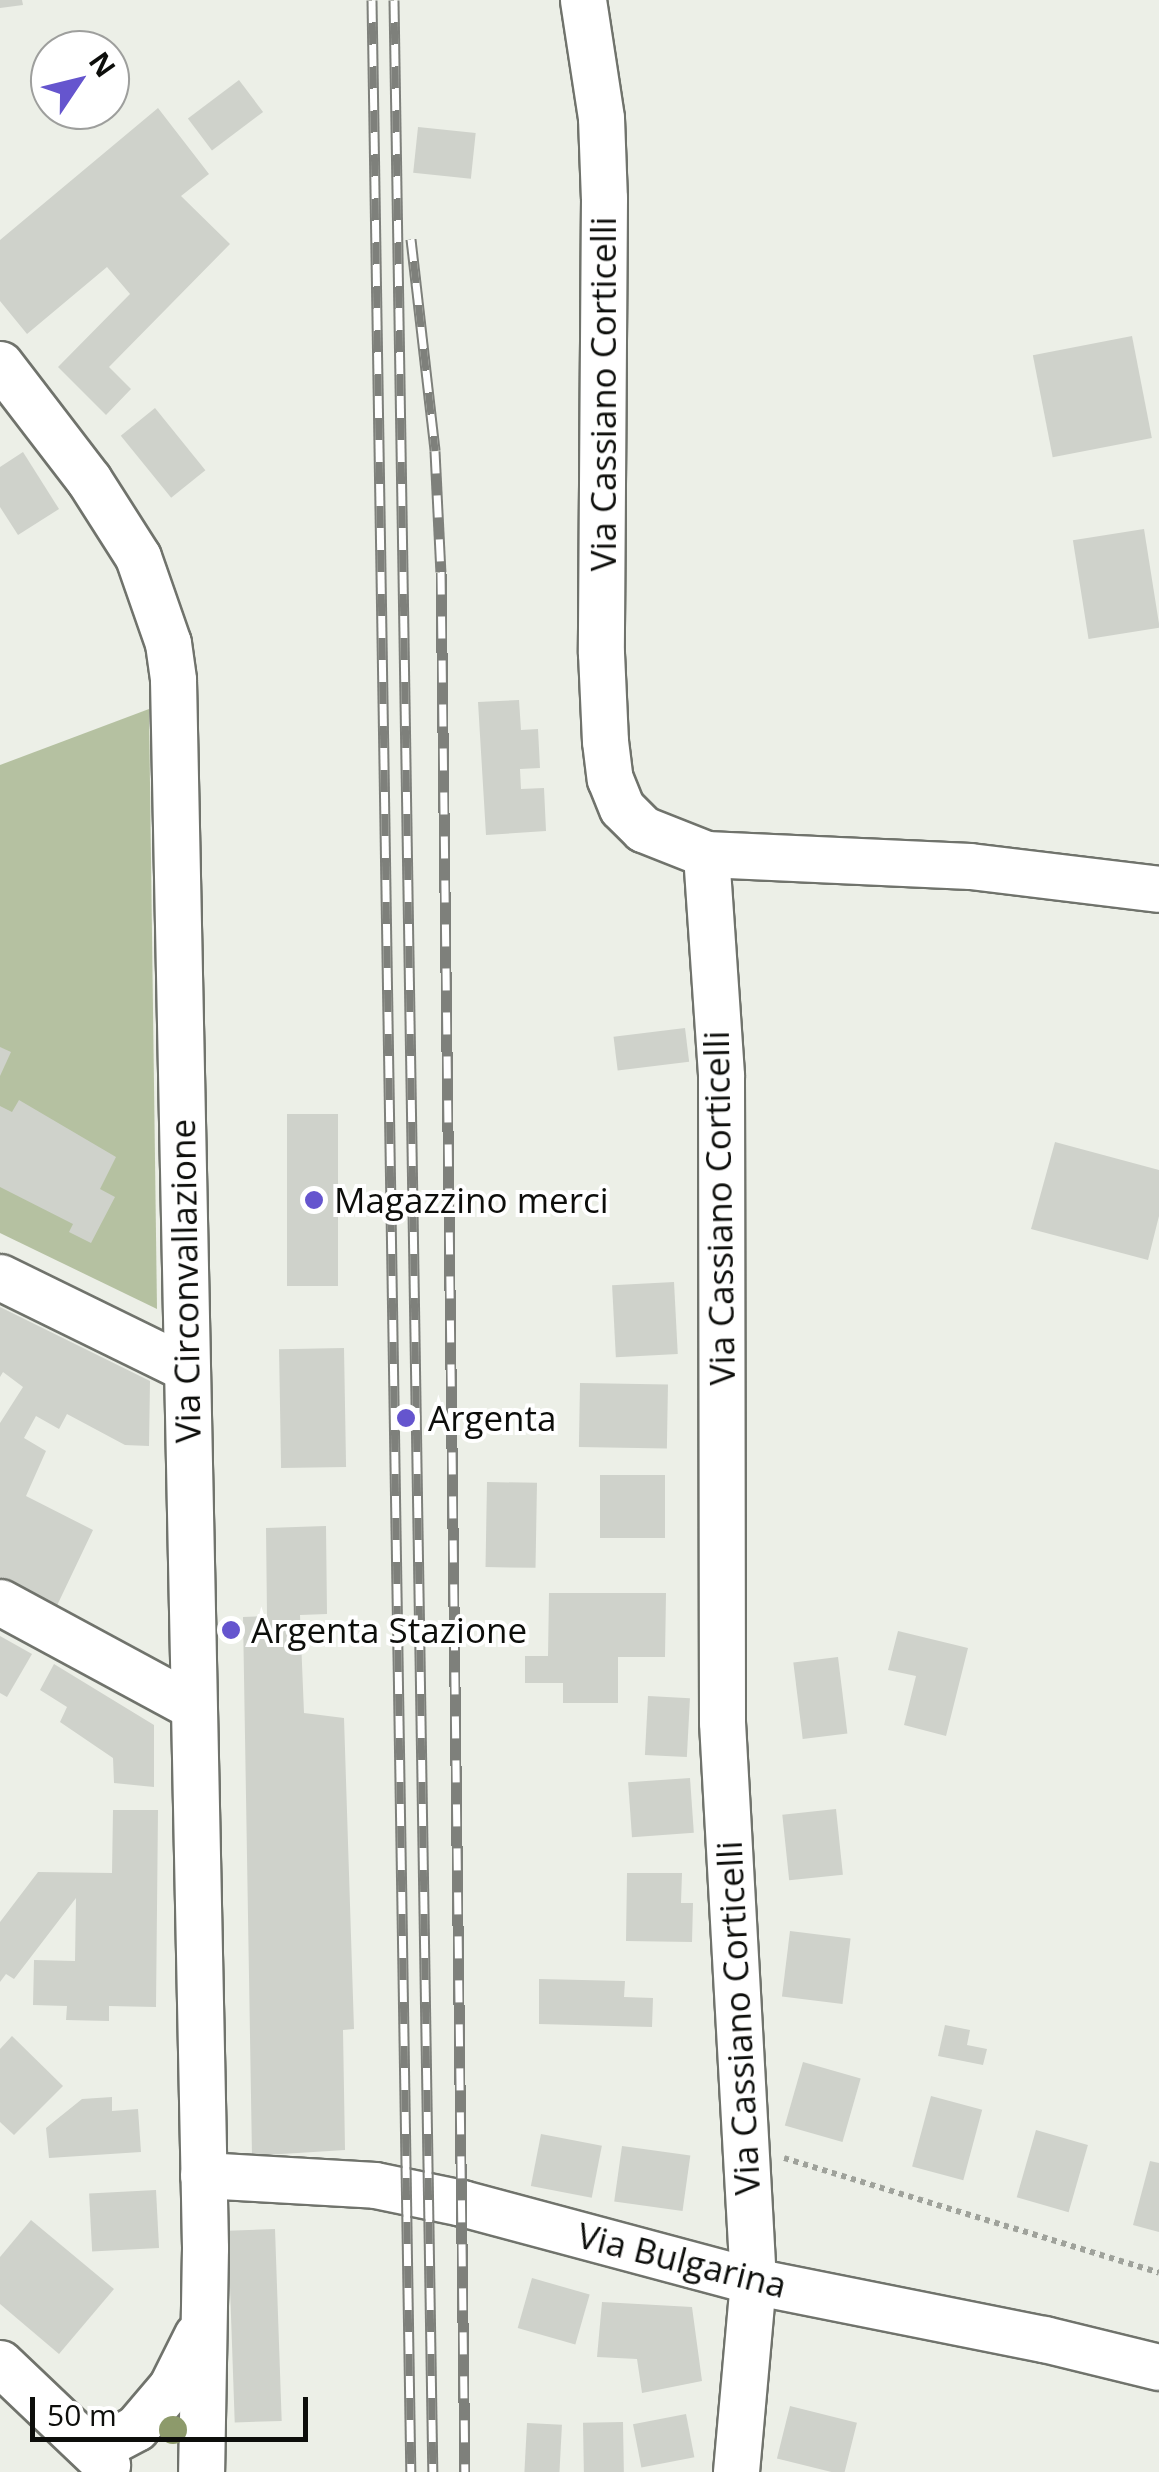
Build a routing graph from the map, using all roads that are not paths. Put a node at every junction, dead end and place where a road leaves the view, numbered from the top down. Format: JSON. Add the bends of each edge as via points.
{"nodes":[{"id":1,"x":583,"y":0,"type":"edge"},
{"id":2,"x":0,"y":364,"type":"edge"},
{"id":3,"x":706,"y":854,"type":"junction"},
{"id":4,"x":1159,"y":889,"type":"edge"},
{"id":5,"x":0,"y":1277,"type":"edge"},
{"id":6,"x":186,"y":1368,"type":"junction"},
{"id":7,"x":0,"y":1602,"type":"edge"},
{"id":8,"x":192,"y":1706,"type":"junction"},
{"id":9,"x":203,"y":2175,"type":"junction"},
{"id":10,"x":205,"y":2248,"type":"junction"},
{"id":11,"x":752,"y":2281,"type":"junction"},
{"id":12,"x":0,"y":2363,"type":"edge"},
{"id":13,"x":1159,"y":2368,"type":"edge"},
{"id":14,"x":100,"y":2458,"type":"edge"},
{"id":15,"x":201,"y":2472,"type":"edge"},
{"id":16,"x":736,"y":2472,"type":"edge"}],
"edges":[{"from":1,"to":3,"type":"street","name":"Via Cassiano Corticelli","via":[[601,118],[604,198],[604,741],[615,796],[632,822]]},
{"from":2,"to":6,"type":"street","name":"Via Circonvallazione","via":[[90,480],[138,556],[168,642],[176,725]]},
{"from":3,"to":4,"type":"street","via":[[970,866]]},
{"from":3,"to":11,"type":"street","name":"Via Cassiano Corticelli","via":[[721,1076],[722,1722]]},
{"from":5,"to":6,"type":"street"},
{"from":6,"to":8,"type":"street","name":"Via Circonvallazione"},
{"from":7,"to":8,"type":"street"},
{"from":8,"to":9,"type":"street","name":"Via Circonvallazione"},
{"from":9,"to":10,"type":"street","name":"Via Circonvallazione"},
{"from":9,"to":11,"type":"street","name":"Via Bulgarina","via":[[375,2185]]},
{"from":10,"to":14,"type":"street","name":"Via Circonvallazione","via":[[199,2331],[188,2360],[136,2428],[108,2443]]},
{"from":10,"to":15,"type":"street","name":"Via Circonvallazione"},
{"from":11,"to":13,"type":"street","name":"Via Bulgarina","via":[[1044,2338]]},
{"from":11,"to":16,"type":"street","name":"Via Cassiano Corticelli"},
{"from":12,"to":14,"type":"street"}]}
